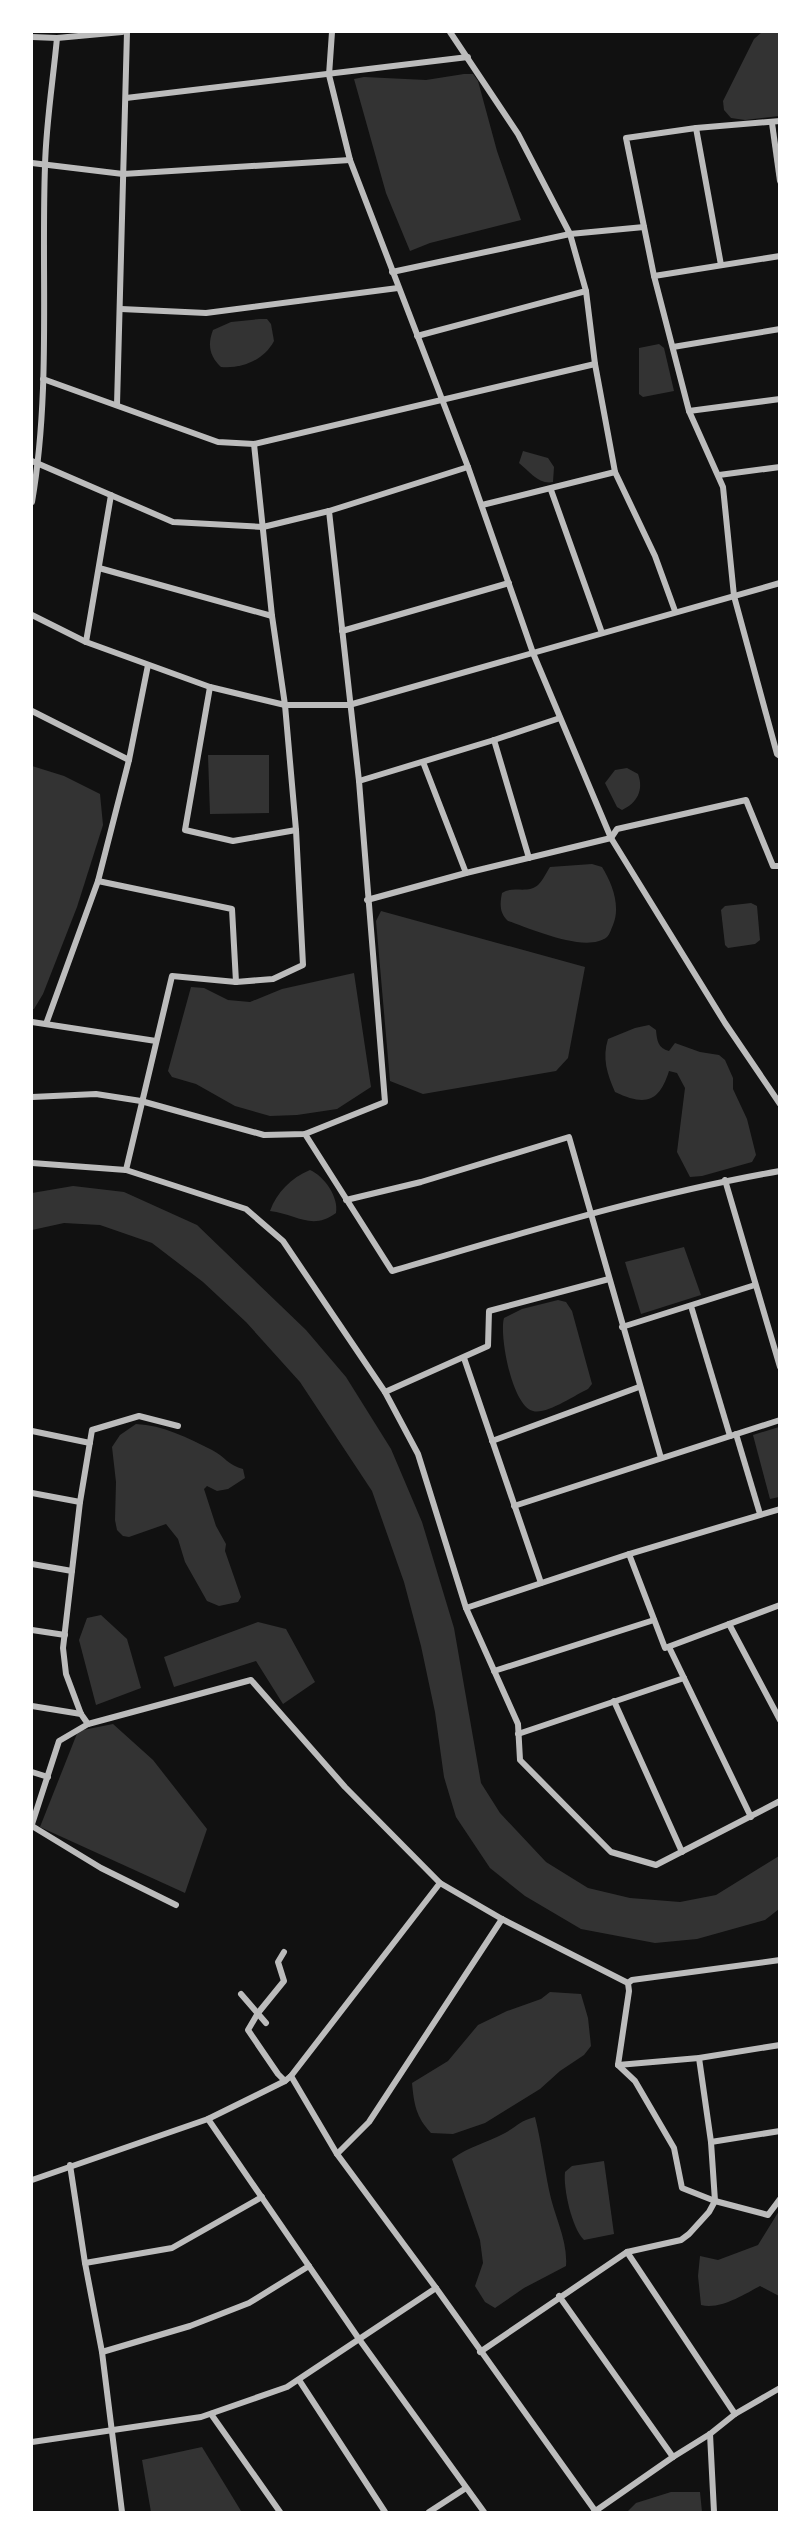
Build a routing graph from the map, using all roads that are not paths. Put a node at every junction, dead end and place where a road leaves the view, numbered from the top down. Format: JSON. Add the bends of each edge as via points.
{"nodes":[{"id":1,"x":124,"y":32,"type":"edge"},
{"id":2,"x":332,"y":32,"type":"edge"},
{"id":3,"x":450,"y":32,"type":"edge"},
{"id":4,"x":32,"y":37,"type":"edge"},
{"id":5,"x":57,"y":38,"type":"junction"},
{"id":6,"x":468,"y":57,"type":"junction"},
{"id":7,"x":329,"y":75,"type":"junction"},
{"id":8,"x":126,"y":98,"type":"junction"},
{"id":9,"x":780,"y":121,"type":"edge"},
{"id":10,"x":772,"y":123,"type":"junction"},
{"id":11,"x":696,"y":128,"type":"junction"},
{"id":12,"x":350,"y":160,"type":"junction"},
{"id":13,"x":32,"y":163,"type":"edge"},
{"id":14,"x":45,"y":164,"type":"junction"},
{"id":15,"x":123,"y":174,"type":"junction"},
{"id":16,"x":780,"y":181,"type":"edge"},
{"id":17,"x":644,"y":227,"type":"junction"},
{"id":18,"x":570,"y":234,"type":"junction"},
{"id":19,"x":780,"y":256,"type":"edge"},
{"id":20,"x":721,"y":265,"type":"junction"},
{"id":21,"x":392,"y":272,"type":"junction"},
{"id":22,"x":654,"y":276,"type":"junction"},
{"id":23,"x":398,"y":288,"type":"junction"},
{"id":24,"x":586,"y":291,"type":"junction"},
{"id":25,"x":120,"y":309,"type":"junction"},
{"id":26,"x":780,"y":329,"type":"edge"},
{"id":27,"x":417,"y":336,"type":"junction"},
{"id":28,"x":673,"y":347,"type":"junction"},
{"id":29,"x":595,"y":364,"type":"junction"},
{"id":30,"x":43,"y":379,"type":"junction"},
{"id":31,"x":442,"y":399,"type":"junction"},
{"id":32,"x":780,"y":399,"type":"edge"},
{"id":33,"x":117,"y":405,"type":"junction"},
{"id":34,"x":689,"y":411,"type":"junction"},
{"id":35,"x":254,"y":444,"type":"junction"},
{"id":36,"x":35,"y":462,"type":"edge"},
{"id":37,"x":468,"y":467,"type":"junction"},
{"id":38,"x":780,"y":467,"type":"edge"},
{"id":39,"x":615,"y":472,"type":"junction"},
{"id":40,"x":718,"y":475,"type":"junction"},
{"id":41,"x":551,"y":490,"type":"junction"},
{"id":42,"x":111,"y":495,"type":"junction"},
{"id":43,"x":32,"y":502,"type":"edge"},
{"id":44,"x":482,"y":505,"type":"junction"},
{"id":45,"x":329,"y":511,"type":"junction"},
{"id":46,"x":263,"y":527,"type":"junction"},
{"id":47,"x":99,"y":568,"type":"junction"},
{"id":48,"x":509,"y":583,"type":"junction"},
{"id":49,"x":780,"y":583,"type":"edge"},
{"id":50,"x":734,"y":596,"type":"junction"},
{"id":51,"x":675,"y":611,"type":"junction"},
{"id":52,"x":32,"y":615,"type":"edge"},
{"id":53,"x":272,"y":616,"type":"junction"},
{"id":54,"x":342,"y":631,"type":"junction"},
{"id":55,"x":602,"y":633,"type":"junction"},
{"id":56,"x":86,"y":642,"type":"junction"},
{"id":57,"x":533,"y":653,"type":"junction"},
{"id":58,"x":148,"y":665,"type":"junction"},
{"id":59,"x":210,"y":687,"type":"junction"},
{"id":60,"x":285,"y":705,"type":"junction"},
{"id":61,"x":349,"y":705,"type":"junction"},
{"id":62,"x":32,"y":711,"type":"edge"},
{"id":63,"x":560,"y":718,"type":"junction"},
{"id":64,"x":494,"y":741,"type":"junction"},
{"id":65,"x":780,"y":756,"type":"edge"},
{"id":66,"x":129,"y":760,"type":"junction"},
{"id":67,"x":423,"y":762,"type":"junction"},
{"id":68,"x":359,"y":780,"type":"junction"},
{"id":69,"x":296,"y":830,"type":"junction"},
{"id":70,"x":611,"y":838,"type":"junction"},
{"id":71,"x":530,"y":858,"type":"junction"},
{"id":72,"x":780,"y":866,"type":"edge"},
{"id":73,"x":466,"y":873,"type":"junction"},
{"id":74,"x":98,"y":881,"type":"junction"},
{"id":75,"x":367,"y":900,"type":"junction"},
{"id":76,"x":236,"y":982,"type":"junction"},
{"id":77,"x":32,"y":1022,"type":"edge"},
{"id":78,"x":46,"y":1024,"type":"junction"},
{"id":79,"x":156,"y":1041,"type":"junction"},
{"id":80,"x":32,"y":1097,"type":"edge"},
{"id":81,"x":141,"y":1101,"type":"junction"},
{"id":82,"x":780,"y":1104,"type":"edge"},
{"id":83,"x":305,"y":1134,"type":"junction"},
{"id":84,"x":33,"y":1163,"type":"edge"},
{"id":85,"x":126,"y":1170,"type":"junction"},
{"id":86,"x":780,"y":1171,"type":"edge"},
{"id":87,"x":725,"y":1180,"type":"junction"},
{"id":88,"x":346,"y":1200,"type":"junction"},
{"id":89,"x":591,"y":1214,"type":"junction"},
{"id":90,"x":609,"y":1279,"type":"junction"},
{"id":91,"x":756,"y":1285,"type":"junction"},
{"id":92,"x":691,"y":1306,"type":"junction"},
{"id":93,"x":622,"y":1328,"type":"junction"},
{"id":94,"x":464,"y":1358,"type":"junction"},
{"id":95,"x":780,"y":1367,"type":"edge"},
{"id":96,"x":639,"y":1387,"type":"junction"},
{"id":97,"x":385,"y":1392,"type":"junction"},
{"id":98,"x":780,"y":1420,"type":"edge"},
{"id":99,"x":178,"y":1426,"type":"dead end"},
{"id":100,"x":32,"y":1431,"type":"edge"},
{"id":101,"x":733,"y":1435,"type":"junction"},
{"id":102,"x":492,"y":1441,"type":"junction"},
{"id":103,"x":90,"y":1443,"type":"junction"},
{"id":104,"x":661,"y":1458,"type":"junction"},
{"id":105,"x":32,"y":1493,"type":"edge"},
{"id":106,"x":80,"y":1502,"type":"junction"},
{"id":107,"x":514,"y":1506,"type":"junction"},
{"id":108,"x":780,"y":1509,"type":"edge"},
{"id":109,"x":760,"y":1514,"type":"junction"},
{"id":110,"x":629,"y":1554,"type":"junction"},
{"id":111,"x":32,"y":1564,"type":"edge"},
{"id":112,"x":72,"y":1571,"type":"junction"},
{"id":113,"x":542,"y":1583,"type":"junction"},
{"id":114,"x":780,"y":1605,"type":"edge"},
{"id":115,"x":466,"y":1608,"type":"junction"},
{"id":116,"x":654,"y":1620,"type":"junction"},
{"id":117,"x":729,"y":1624,"type":"junction"},
{"id":118,"x":32,"y":1630,"type":"edge"},
{"id":119,"x":64,"y":1635,"type":"junction"},
{"id":120,"x":669,"y":1647,"type":"junction"},
{"id":121,"x":494,"y":1671,"type":"junction"},
{"id":122,"x":684,"y":1678,"type":"junction"},
{"id":123,"x":614,"y":1701,"type":"junction"},
{"id":124,"x":32,"y":1706,"type":"edge"},
{"id":125,"x":81,"y":1714,"type":"junction"},
{"id":126,"x":780,"y":1720,"type":"edge"},
{"id":127,"x":88,"y":1724,"type":"junction"},
{"id":128,"x":518,"y":1734,"type":"junction"},
{"id":129,"x":32,"y":1772,"type":"edge"},
{"id":130,"x":48,"y":1777,"type":"junction"},
{"id":131,"x":780,"y":1801,"type":"edge"},
{"id":132,"x":751,"y":1817,"type":"junction"},
{"id":133,"x":32,"y":1825,"type":"edge"},
{"id":134,"x":681,"y":1852,"type":"junction"},
{"id":135,"x":440,"y":1883,"type":"junction"},
{"id":136,"x":176,"y":1905,"type":"dead end"},
{"id":137,"x":502,"y":1919,"type":"junction"},
{"id":138,"x":284,"y":1952,"type":"dead end"},
{"id":139,"x":780,"y":1960,"type":"edge"},
{"id":140,"x":627,"y":1983,"type":"junction"},
{"id":141,"x":241,"y":1994,"type":"dead end"},
{"id":142,"x":258,"y":2013,"type":"junction"},
{"id":143,"x":266,"y":2023,"type":"dead end"},
{"id":144,"x":780,"y":2045,"type":"edge"},
{"id":145,"x":699,"y":2058,"type":"junction"},
{"id":146,"x":618,"y":2065,"type":"junction"},
{"id":147,"x":291,"y":2076,"type":"junction"},
{"id":148,"x":285,"y":2081,"type":"junction"},
{"id":149,"x":208,"y":2120,"type":"junction"},
{"id":150,"x":780,"y":2131,"type":"edge"},
{"id":151,"x":711,"y":2142,"type":"junction"},
{"id":152,"x":337,"y":2154,"type":"junction"},
{"id":153,"x":70,"y":2165,"type":"junction"},
{"id":154,"x":32,"y":2180,"type":"edge"},
{"id":155,"x":262,"y":2197,"type":"junction"},
{"id":156,"x":780,"y":2199,"type":"edge"},
{"id":157,"x":715,"y":2201,"type":"junction"},
{"id":158,"x":627,"y":2252,"type":"junction"},
{"id":159,"x":85,"y":2263,"type":"junction"},
{"id":160,"x":309,"y":2266,"type":"junction"},
{"id":161,"x":436,"y":2288,"type":"junction"},
{"id":162,"x":559,"y":2296,"type":"junction"},
{"id":163,"x":359,"y":2339,"type":"junction"},
{"id":164,"x":102,"y":2352,"type":"junction"},
{"id":165,"x":480,"y":2352,"type":"junction"},
{"id":166,"x":299,"y":2380,"type":"junction"},
{"id":167,"x":780,"y":2388,"type":"edge"},
{"id":168,"x":211,"y":2414,"type":"junction"},
{"id":169,"x":735,"y":2414,"type":"junction"},
{"id":170,"x":111,"y":2432,"type":"junction"},
{"id":171,"x":710,"y":2434,"type":"junction"},
{"id":172,"x":32,"y":2442,"type":"edge"},
{"id":173,"x":673,"y":2457,"type":"junction"},
{"id":174,"x":466,"y":2488,"type":"junction"},
{"id":175,"x":122,"y":2512,"type":"edge"},
{"id":176,"x":280,"y":2512,"type":"edge"},
{"id":177,"x":385,"y":2512,"type":"edge"},
{"id":178,"x":429,"y":2512,"type":"edge"},
{"id":179,"x":484,"y":2512,"type":"edge"},
{"id":180,"x":595,"y":2512,"type":"edge"},
{"id":181,"x":714,"y":2512,"type":"edge"}],
"edges":[{"from":1,"to":5,"type":"street"},
{"from":1,"to":8,"type":"street"},
{"from":2,"to":7,"type":"street"},
{"from":3,"to":6,"type":"street"},
{"from":4,"to":5,"type":"street"},
{"from":5,"to":14,"type":"street"},
{"from":6,"to":7,"type":"street"},
{"from":6,"to":18,"type":"street","via":[[518,134]]},
{"from":7,"to":8,"type":"street"},
{"from":7,"to":12,"type":"street"},
{"from":8,"to":15,"type":"street"},
{"from":9,"to":10,"type":"street"},
{"from":10,"to":11,"type":"street"},
{"from":10,"to":16,"type":"street"},
{"from":11,"to":17,"type":"street","via":[[626,138]]},
{"from":11,"to":20,"type":"street"},
{"from":12,"to":15,"type":"street"},
{"from":12,"to":21,"type":"street"},
{"from":13,"to":14,"type":"street"},
{"from":14,"to":15,"type":"street"},
{"from":14,"to":30,"type":"street"},
{"from":15,"to":25,"type":"street"},
{"from":17,"to":18,"type":"street"},
{"from":17,"to":22,"type":"street"},
{"from":18,"to":21,"type":"street"},
{"from":18,"to":24,"type":"street"},
{"from":19,"to":20,"type":"street"},
{"from":20,"to":22,"type":"street"},
{"from":21,"to":23,"type":"street"},
{"from":22,"to":28,"type":"street"},
{"from":23,"to":25,"type":"street","via":[[206,314]]},
{"from":23,"to":27,"type":"street"},
{"from":24,"to":27,"type":"street"},
{"from":24,"to":29,"type":"street"},
{"from":25,"to":33,"type":"street"},
{"from":26,"to":28,"type":"street"},
{"from":27,"to":31,"type":"street"},
{"from":28,"to":34,"type":"street"},
{"from":29,"to":31,"type":"street"},
{"from":29,"to":39,"type":"street"},
{"from":30,"to":33,"type":"street"},
{"from":30,"to":36,"type":"street"},
{"from":31,"to":35,"type":"street"},
{"from":31,"to":37,"type":"street"},
{"from":32,"to":34,"type":"street"},
{"from":33,"to":35,"type":"street","via":[[218,442]]},
{"from":34,"to":40,"type":"street"},
{"from":35,"to":46,"type":"street"},
{"from":36,"to":42,"type":"street"},
{"from":36,"to":43,"type":"street"},
{"from":37,"to":44,"type":"street"},
{"from":37,"to":45,"type":"street"},
{"from":38,"to":40,"type":"street"},
{"from":39,"to":41,"type":"street"},
{"from":39,"to":51,"type":"street","via":[[655,556]]},
{"from":40,"to":50,"type":"street","via":[[723,487]]},
{"from":41,"to":44,"type":"street"},
{"from":41,"to":55,"type":"street"},
{"from":42,"to":46,"type":"street","via":[[180,524]]},
{"from":42,"to":47,"type":"street"},
{"from":44,"to":48,"type":"street"},
{"from":45,"to":46,"type":"street"},
{"from":45,"to":54,"type":"street"},
{"from":46,"to":53,"type":"street"},
{"from":47,"to":53,"type":"street"},
{"from":47,"to":56,"type":"street"},
{"from":48,"to":54,"type":"street"},
{"from":48,"to":57,"type":"street"},
{"from":49,"to":50,"type":"street"},
{"from":50,"to":51,"type":"street"},
{"from":50,"to":65,"type":"street"},
{"from":51,"to":55,"type":"street"},
{"from":52,"to":56,"type":"street"},
{"from":53,"to":60,"type":"street"},
{"from":54,"to":61,"type":"street"},
{"from":55,"to":57,"type":"street"},
{"from":56,"to":58,"type":"street"},
{"from":57,"to":61,"type":"street"},
{"from":57,"to":63,"type":"street"},
{"from":58,"to":59,"type":"street"},
{"from":58,"to":66,"type":"street"},
{"from":59,"to":60,"type":"street"},
{"from":59,"to":69,"type":"street","via":[[185,830],[233,841]]},
{"from":60,"to":61,"type":"street"},
{"from":60,"to":69,"type":"street"},
{"from":61,"to":68,"type":"street"},
{"from":62,"to":66,"type":"street"},
{"from":63,"to":64,"type":"street"},
{"from":63,"to":70,"type":"street"},
{"from":64,"to":67,"type":"street"},
{"from":64,"to":71,"type":"street"},
{"from":66,"to":74,"type":"street"},
{"from":67,"to":68,"type":"street"},
{"from":67,"to":73,"type":"street"},
{"from":68,"to":75,"type":"street"},
{"from":69,"to":76,"type":"street","via":[[303,965],[273,979]]},
{"from":70,"to":71,"type":"street"},
{"from":70,"to":72,"type":"street","via":[[617,829],[746,800],[773,866]]},
{"from":70,"to":82,"type":"street"},
{"from":71,"to":73,"type":"street"},
{"from":73,"to":75,"type":"street"},
{"from":74,"to":76,"type":"street","via":[[232,909]]},
{"from":74,"to":78,"type":"street"},
{"from":75,"to":83,"type":"street","via":[[385,1102]]},
{"from":76,"to":79,"type":"street","via":[[172,976]]},
{"from":77,"to":78,"type":"street"},
{"from":78,"to":79,"type":"street"},
{"from":79,"to":81,"type":"street"},
{"from":80,"to":81,"type":"street","via":[[96,1094]]},
{"from":81,"to":83,"type":"street","via":[[264,1135]]},
{"from":81,"to":85,"type":"street"},
{"from":83,"to":88,"type":"street"},
{"from":84,"to":85,"type":"street"},
{"from":85,"to":97,"type":"street","via":[[246,1209],[283,1241]]},
{"from":86,"to":87,"type":"street"},
{"from":87,"to":89,"type":"street"},
{"from":87,"to":91,"type":"street"},
{"from":88,"to":89,"type":"street","via":[[392,1271]]},
{"from":88,"to":89,"type":"street","via":[[421,1182],[569,1137]]},
{"from":89,"to":90,"type":"street"},
{"from":90,"to":93,"type":"street"},
{"from":90,"to":94,"type":"street","via":[[489,1311],[488,1346]]},
{"from":91,"to":92,"type":"street"},
{"from":91,"to":95,"type":"street"},
{"from":92,"to":93,"type":"street"},
{"from":92,"to":101,"type":"street"},
{"from":93,"to":96,"type":"street"},
{"from":94,"to":97,"type":"street"},
{"from":94,"to":102,"type":"street"},
{"from":96,"to":102,"type":"street"},
{"from":96,"to":104,"type":"street"},
{"from":97,"to":115,"type":"street","via":[[418,1454]]},
{"from":98,"to":101,"type":"street"},
{"from":99,"to":103,"type":"street","via":[[139,1416],[92,1430]]},
{"from":100,"to":103,"type":"street"},
{"from":101,"to":104,"type":"street"},
{"from":101,"to":109,"type":"street"},
{"from":102,"to":107,"type":"street"},
{"from":103,"to":106,"type":"street"},
{"from":104,"to":107,"type":"street"},
{"from":105,"to":106,"type":"street"},
{"from":106,"to":112,"type":"street"},
{"from":107,"to":113,"type":"street"},
{"from":108,"to":109,"type":"street"},
{"from":109,"to":110,"type":"street"},
{"from":110,"to":113,"type":"street"},
{"from":110,"to":116,"type":"street"},
{"from":111,"to":112,"type":"street"},
{"from":112,"to":119,"type":"street"},
{"from":113,"to":115,"type":"street"},
{"from":114,"to":117,"type":"street"},
{"from":115,"to":121,"type":"street"},
{"from":116,"to":120,"type":"street","via":[[665,1648]]},
{"from":116,"to":121,"type":"street"},
{"from":117,"to":120,"type":"street"},
{"from":117,"to":126,"type":"street"},
{"from":118,"to":119,"type":"street"},
{"from":119,"to":125,"type":"street","via":[[66,1674]]},
{"from":120,"to":122,"type":"street"},
{"from":121,"to":128,"type":"street","via":[[518,1724]]},
{"from":122,"to":123,"type":"street"},
{"from":122,"to":132,"type":"street"},
{"from":123,"to":128,"type":"street"},
{"from":123,"to":134,"type":"street"},
{"from":124,"to":125,"type":"street"},
{"from":125,"to":127,"type":"street"},
{"from":127,"to":130,"type":"street","via":[[59,1741]]},
{"from":127,"to":135,"type":"street","via":[[251,1680],[345,1787]]},
{"from":128,"to":134,"type":"street","via":[[520,1760],[611,1852],[656,1865]]},
{"from":129,"to":130,"type":"street"},
{"from":130,"to":133,"type":"street"},
{"from":131,"to":132,"type":"street"},
{"from":132,"to":134,"type":"street"},
{"from":133,"to":136,"type":"street","via":[[101,1868]]},
{"from":135,"to":137,"type":"street"},
{"from":135,"to":147,"type":"street"},
{"from":137,"to":140,"type":"street"},
{"from":137,"to":152,"type":"street","via":[[369,2122]]},
{"from":138,"to":142,"type":"street","via":[[278,1962],[284,1981]]},
{"from":139,"to":140,"type":"street","via":[[634,1978]]},
{"from":140,"to":146,"type":"street"},
{"from":141,"to":142,"type":"street"},
{"from":142,"to":143,"type":"street"},
{"from":142,"to":148,"type":"street","via":[[248,2032]]},
{"from":144,"to":145,"type":"street"},
{"from":145,"to":146,"type":"street"},
{"from":145,"to":151,"type":"street"},
{"from":146,"to":157,"type":"street","via":[[635,2081],[674,2148],[682,2188]]},
{"from":147,"to":148,"type":"street"},
{"from":147,"to":152,"type":"street"},
{"from":148,"to":149,"type":"street"},
{"from":149,"to":153,"type":"street"},
{"from":149,"to":155,"type":"street"},
{"from":150,"to":151,"type":"street"},
{"from":151,"to":157,"type":"street"},
{"from":152,"to":161,"type":"street"},
{"from":153,"to":154,"type":"street"},
{"from":153,"to":159,"type":"street"},
{"from":155,"to":159,"type":"street","via":[[172,2248]]},
{"from":155,"to":160,"type":"street"},
{"from":156,"to":157,"type":"street","via":[[768,2215]]},
{"from":157,"to":158,"type":"street","via":[[681,2240]]},
{"from":158,"to":162,"type":"street"},
{"from":158,"to":169,"type":"street"},
{"from":159,"to":164,"type":"street"},
{"from":160,"to":163,"type":"street"},
{"from":160,"to":164,"type":"street","via":[[249,2303],[190,2326]]},
{"from":161,"to":163,"type":"street"},
{"from":161,"to":165,"type":"street"},
{"from":162,"to":165,"type":"street"},
{"from":162,"to":173,"type":"street"},
{"from":163,"to":166,"type":"street"},
{"from":163,"to":174,"type":"street"},
{"from":164,"to":170,"type":"street"},
{"from":165,"to":180,"type":"street"},
{"from":166,"to":168,"type":"street"},
{"from":166,"to":177,"type":"street"},
{"from":167,"to":169,"type":"street"},
{"from":168,"to":170,"type":"street"},
{"from":168,"to":176,"type":"street"},
{"from":169,"to":171,"type":"street"},
{"from":170,"to":172,"type":"street"},
{"from":170,"to":175,"type":"street"},
{"from":171,"to":173,"type":"street"},
{"from":171,"to":181,"type":"street"},
{"from":173,"to":180,"type":"street"},
{"from":174,"to":178,"type":"street"},
{"from":174,"to":179,"type":"street"}]}
